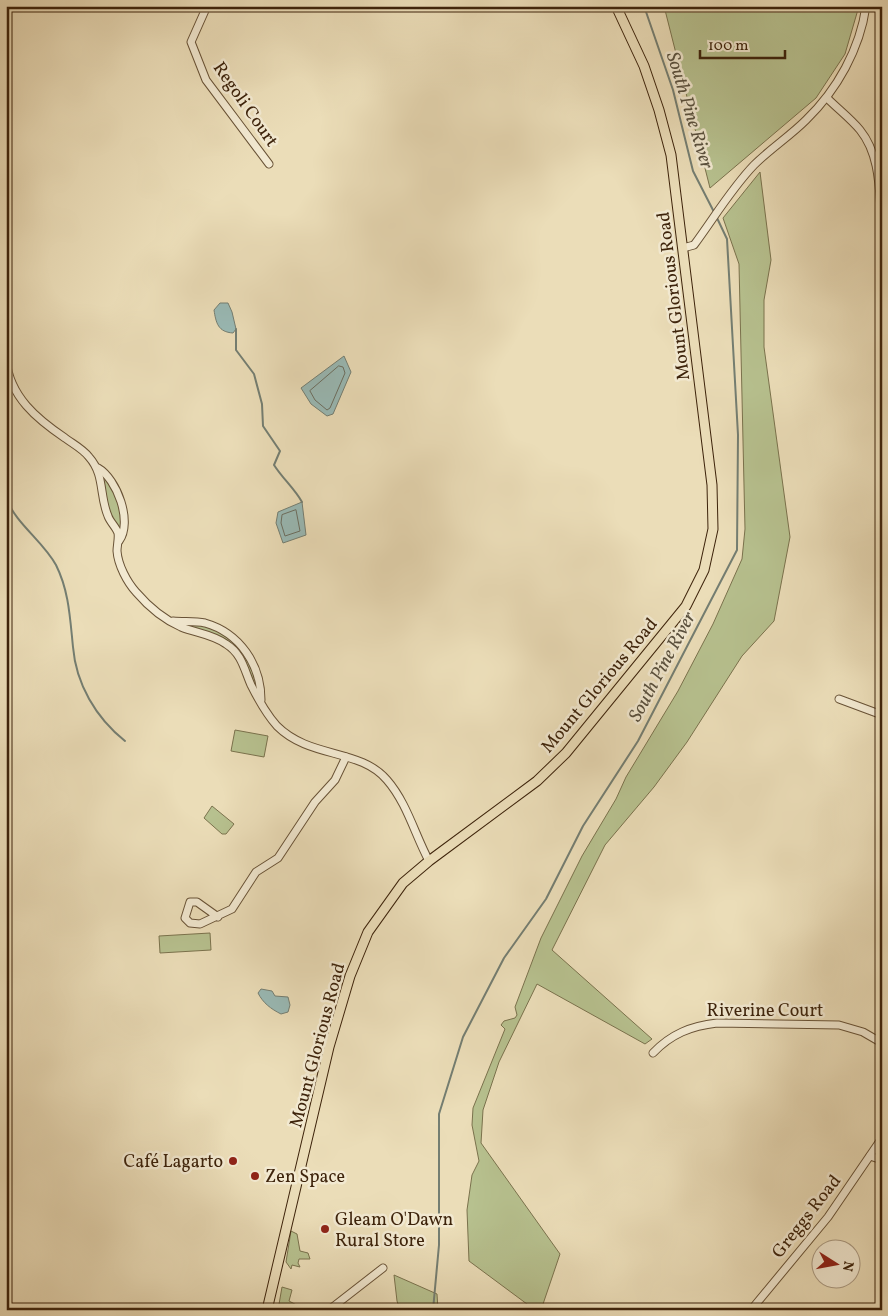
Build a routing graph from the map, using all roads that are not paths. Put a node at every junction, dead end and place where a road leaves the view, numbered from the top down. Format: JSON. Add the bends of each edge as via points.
{"nodes":[{"id":1,"x":207,"y":6,"type":"edge"},
{"id":2,"x":616,"y":6,"type":"edge"},
{"id":3,"x":866,"y":6,"type":"edge"},
{"id":4,"x":827,"y":98,"type":"junction"},
{"id":5,"x":269,"y":164,"type":"dead end"},
{"id":6,"x":882,"y":223,"type":"edge"},
{"id":7,"x":683,"y":248,"type":"junction"},
{"id":8,"x":6,"y":360,"type":"edge"},
{"id":9,"x":97,"y":468,"type":"junction"},
{"id":10,"x":118,"y":543,"type":"junction"},
{"id":11,"x":169,"y":620,"type":"junction"},
{"id":12,"x":226,"y":633,"type":"junction"},
{"id":13,"x":221,"y":640,"type":"junction"},
{"id":14,"x":839,"y":699,"type":"dead end"},
{"id":15,"x":261,"y":700,"type":"junction"},
{"id":16,"x":882,"y":715,"type":"edge"},
{"id":17,"x":346,"y":757,"type":"junction"},
{"id":18,"x":429,"y":861,"type":"junction"},
{"id":19,"x":218,"y":917,"type":"junction"},
{"id":20,"x":882,"y":1043,"type":"edge"},
{"id":21,"x":653,"y":1053,"type":"dead end"},
{"id":22,"x":882,"y":1138,"type":"edge"},
{"id":23,"x":870,"y":1156,"type":"junction"},
{"id":24,"x":882,"y":1160,"type":"edge"},
{"id":25,"x":383,"y":1268,"type":"dead end"},
{"id":26,"x":267,"y":1310,"type":"edge"},
{"id":27,"x":329,"y":1310,"type":"edge"},
{"id":28,"x":751,"y":1310,"type":"edge"}],
"edges":[{"from":1,"to":5,"type":"street","name":"Regoli Court","via":[[191,42],[206,80]]},
{"from":2,"to":7,"type":"main road","name":"Mount Glorious Road","via":[[644,66],[659,110],[671,156]]},
{"from":3,"to":4,"type":"street","via":[[850,57]]},
{"from":4,"to":6,"type":"street","via":[[859,129],[870,145],[878,172]]},
{"from":4,"to":7,"type":"street","via":[[806,121],[755,164],[694,245]]},
{"from":7,"to":18,"type":"main road","name":"Mount Glorious Road","via":[[712,485],[713,529],[704,570],[686,606],[566,753],[537,782]]},
{"from":8,"to":9,"type":"street","via":[[14,388],[25,405],[39,420],[88,455]]},
{"from":9,"to":10,"type":"street","via":[[102,481],[102,497],[108,517],[118,533]]},
{"from":9,"to":10,"type":"street","via":[[107,473],[120,497],[124,528]]},
{"from":10,"to":11,"type":"street","via":[[122,570],[134,590],[152,609]]},
{"from":11,"to":12,"type":"street","via":[[206,624]]},
{"from":11,"to":13,"type":"street"},
{"from":12,"to":13,"type":"street"},
{"from":12,"to":15,"type":"street","via":[[250,656],[261,681]]},
{"from":13,"to":15,"type":"street","via":[[239,654],[252,687]]},
{"from":14,"to":16,"type":"street"},
{"from":15,"to":17,"type":"street","via":[[271,719],[286,734],[302,744]]},
{"from":17,"to":18,"type":"street","via":[[366,764],[387,780],[409,816]]},
{"from":17,"to":19,"type":"street","via":[[335,780],[315,802],[278,858],[256,872],[232,909]]},
{"from":18,"to":26,"type":"main road","name":"Mount Glorious Road","via":[[403,883],[368,932],[350,976],[329,1047]]},
{"from":19,"to":19,"type":"street","via":[[200,924],[190,923],[184,918],[190,902],[197,902]]},
{"from":20,"to":21,"type":"street","name":"Riverine Court","via":[[863,1032],[839,1025],[717,1023],[682,1031]]},
{"from":22,"to":23,"type":"street","name":"Greggs Road"},
{"from":23,"to":24,"type":"street"},
{"from":23,"to":28,"type":"street","name":"Greggs Road","via":[[828,1217]]},
{"from":25,"to":27,"type":"street"}]}
